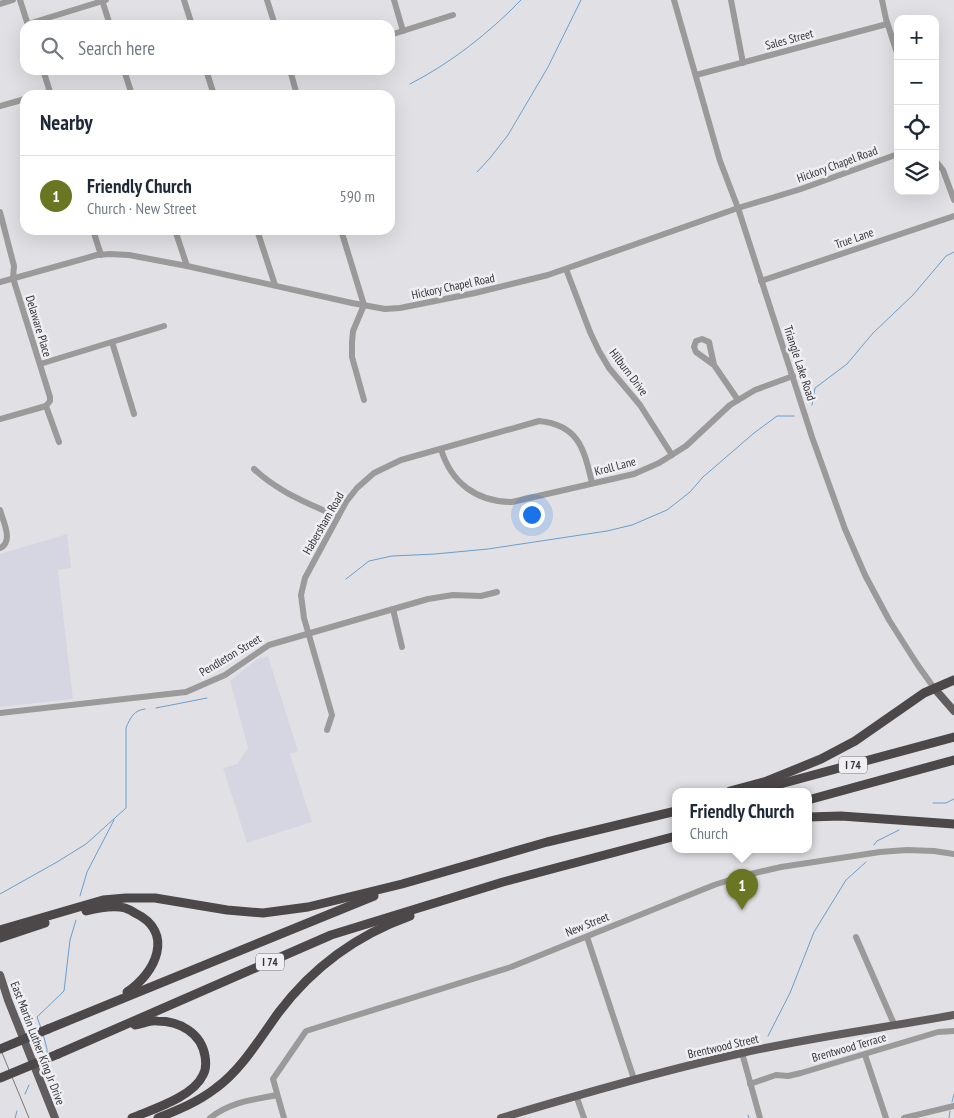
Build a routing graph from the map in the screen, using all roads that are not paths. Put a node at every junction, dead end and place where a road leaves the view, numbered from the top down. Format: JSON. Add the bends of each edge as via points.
{"nodes":[{"id":1,"x":13,"y":0,"type":"edge"},
{"id":2,"x":20,"y":0,"type":"edge"},
{"id":3,"x":103,"y":0,"type":"edge"},
{"id":4,"x":184,"y":0,"type":"edge"},
{"id":5,"x":267,"y":0,"type":"edge"},
{"id":6,"x":394,"y":0,"type":"edge"},
{"id":7,"x":674,"y":0,"type":"edge"},
{"id":8,"x":731,"y":0,"type":"edge"},
{"id":9,"x":882,"y":0,"type":"edge"},
{"id":10,"x":0,"y":4,"type":"edge"},
{"id":11,"x":453,"y":15,"type":"dead end"},
{"id":12,"x":27,"y":20,"type":"edge"},
{"id":13,"x":40,"y":20,"type":"edge"},
{"id":14,"x":109,"y":20,"type":"edge"},
{"id":15,"x":190,"y":20,"type":"edge"},
{"id":16,"x":273,"y":20,"type":"edge"},
{"id":17,"x":887,"y":24,"type":"junction"},
{"id":18,"x":403,"y":31,"type":"junction"},
{"id":19,"x":395,"y":33,"type":"edge"},
{"id":20,"x":894,"y":44,"type":"edge"},
{"id":21,"x":744,"y":63,"type":"junction"},
{"id":22,"x":44,"y":75,"type":"edge"},
{"id":23,"x":126,"y":75,"type":"edge"},
{"id":24,"x":208,"y":75,"type":"edge"},
{"id":25,"x":292,"y":75,"type":"edge"},
{"id":26,"x":696,"y":75,"type":"junction"},
{"id":27,"x":49,"y":90,"type":"edge"},
{"id":28,"x":130,"y":90,"type":"edge"},
{"id":29,"x":212,"y":90,"type":"edge"},
{"id":30,"x":296,"y":90,"type":"edge"},
{"id":31,"x":20,"y":100,"type":"edge"},
{"id":32,"x":0,"y":106,"type":"edge"},
{"id":33,"x":894,"y":155,"type":"edge"},
{"id":34,"x":939,"y":165,"type":"edge"},
{"id":35,"x":954,"y":200,"type":"edge"},
{"id":36,"x":738,"y":208,"type":"junction"},
{"id":37,"x":0,"y":212,"type":"edge"},
{"id":38,"x":954,"y":216,"type":"edge"},
{"id":39,"x":95,"y":235,"type":"edge"},
{"id":40,"x":178,"y":235,"type":"edge"},
{"id":41,"x":260,"y":235,"type":"edge"},
{"id":42,"x":343,"y":235,"type":"edge"},
{"id":43,"x":101,"y":255,"type":"junction"},
{"id":44,"x":187,"y":266,"type":"junction"},
{"id":45,"x":566,"y":269,"type":"junction"},
{"id":46,"x":13,"y":278,"type":"junction"},
{"id":47,"x":762,"y":281,"type":"junction"},
{"id":48,"x":0,"y":282,"type":"edge"},
{"id":49,"x":275,"y":285,"type":"junction"},
{"id":50,"x":364,"y":305,"type":"junction"},
{"id":51,"x":164,"y":326,"type":"dead end"},
{"id":52,"x":112,"y":342,"type":"junction"},
{"id":53,"x":40,"y":364,"type":"junction"},
{"id":54,"x":714,"y":365,"type":"dead end"},
{"id":55,"x":794,"y":376,"type":"junction"},
{"id":56,"x":364,"y":400,"type":"dead end"},
{"id":57,"x":738,"y":400,"type":"junction"},
{"id":58,"x":46,"y":406,"type":"junction"},
{"id":59,"x":134,"y":414,"type":"dead end"},
{"id":60,"x":0,"y":419,"type":"edge"},
{"id":61,"x":59,"y":442,"type":"dead end"},
{"id":62,"x":440,"y":449,"type":"junction"},
{"id":63,"x":672,"y":455,"type":"junction"},
{"id":64,"x":254,"y":469,"type":"dead end"},
{"id":65,"x":592,"y":483,"type":"junction"},
{"id":66,"x":0,"y":510,"type":"edge"},
{"id":67,"x":338,"y":518,"type":"junction"},
{"id":68,"x":1,"y":548,"type":"edge"},
{"id":69,"x":497,"y":592,"type":"dead end"},
{"id":70,"x":393,"y":609,"type":"junction"},
{"id":71,"x":308,"y":633,"type":"junction"},
{"id":72,"x":402,"y":646,"type":"dead end"},
{"id":73,"x":954,"y":680,"type":"edge"},
{"id":74,"x":934,"y":688,"type":"junction"},
{"id":75,"x":954,"y":711,"type":"edge"},
{"id":76,"x":0,"y":713,"type":"edge"},
{"id":77,"x":327,"y":730,"type":"dead end"},
{"id":78,"x":954,"y":737,"type":"edge"},
{"id":79,"x":954,"y":760,"type":"edge"},
{"id":80,"x":741,"y":788,"type":"edge"},
{"id":81,"x":763,"y":788,"type":"edge"},
{"id":82,"x":812,"y":799,"type":"edge"},
{"id":83,"x":672,"y":812,"type":"edge"},
{"id":84,"x":812,"y":817,"type":"edge"},
{"id":85,"x":954,"y":824,"type":"edge"},
{"id":86,"x":672,"y":838,"type":"edge"},
{"id":87,"x":954,"y":854,"type":"edge"},
{"id":88,"x":402,"y":884,"type":"junction"},
{"id":89,"x":429,"y":904,"type":"junction"},
{"id":90,"x":0,"y":930,"type":"edge"},
{"id":91,"x":856,"y":936,"type":"dead end"},
{"id":92,"x":587,"y":937,"type":"junction"},
{"id":93,"x":0,"y":938,"type":"edge"},
{"id":94,"x":0,"y":975,"type":"edge"},
{"id":95,"x":104,"y":1006,"type":"junction"},
{"id":96,"x":954,"y":1015,"type":"edge"},
{"id":97,"x":894,"y":1024,"type":"junction"},
{"id":98,"x":115,"y":1030,"type":"junction"},
{"id":99,"x":954,"y":1031,"type":"edge"},
{"id":100,"x":0,"y":1049,"type":"edge"},
{"id":101,"x":742,"y":1053,"type":"junction"},
{"id":102,"x":865,"y":1054,"type":"junction"},
{"id":103,"x":0,"y":1078,"type":"edge"},
{"id":104,"x":634,"y":1079,"type":"junction"},
{"id":105,"x":750,"y":1084,"type":"junction"},
{"id":106,"x":576,"y":1095,"type":"junction"},
{"id":107,"x":277,"y":1096,"type":"junction"},
{"id":108,"x":954,"y":1106,"type":"edge"},
{"id":109,"x":55,"y":1118,"type":"edge"},
{"id":110,"x":132,"y":1118,"type":"edge"},
{"id":111,"x":158,"y":1118,"type":"edge"},
{"id":112,"x":210,"y":1118,"type":"edge"},
{"id":113,"x":284,"y":1118,"type":"edge"},
{"id":114,"x":501,"y":1118,"type":"edge"},
{"id":115,"x":584,"y":1118,"type":"edge"},
{"id":116,"x":760,"y":1118,"type":"edge"},
{"id":117,"x":886,"y":1118,"type":"edge"},
{"id":118,"x":904,"y":1118,"type":"edge"}],
"edges":[{"from":1,"to":10,"type":"street"},
{"from":2,"to":12,"type":"street"},
{"from":3,"to":13,"type":"street"},
{"from":3,"to":14,"type":"street"},
{"from":4,"to":15,"type":"street"},
{"from":5,"to":16,"type":"street"},
{"from":6,"to":18,"type":"street"},
{"from":7,"to":26,"type":"street","name":"Triangle Lake Road"},
{"from":8,"to":21,"type":"street"},
{"from":9,"to":17,"type":"street"},
{"from":11,"to":18,"type":"street"},
{"from":17,"to":20,"type":"street"},
{"from":17,"to":21,"type":"street","name":"Sales Street"},
{"from":18,"to":19,"type":"street"},
{"from":21,"to":26,"type":"street","name":"Sales Street"},
{"from":22,"to":27,"type":"street"},
{"from":23,"to":28,"type":"street"},
{"from":24,"to":29,"type":"street"},
{"from":25,"to":30,"type":"street"},
{"from":26,"to":36,"type":"street","name":"Triangle Lake Road","via":[[720,161]]},
{"from":31,"to":32,"type":"street"},
{"from":33,"to":36,"type":"street","name":"Hickory Chapel Road"},
{"from":34,"to":35,"type":"street"},
{"from":36,"to":45,"type":"street","name":"Hickory Chapel Road"},
{"from":36,"to":47,"type":"street","name":"Triangle Lake Road"},
{"from":37,"to":46,"type":"street","name":"Delaware Place","via":[[14,266]]},
{"from":38,"to":47,"type":"street","name":"True Lane"},
{"from":39,"to":43,"type":"street"},
{"from":40,"to":44,"type":"street"},
{"from":41,"to":49,"type":"street"},
{"from":42,"to":50,"type":"street"},
{"from":43,"to":44,"type":"street","name":"Hickory Chapel Road","via":[[129,255]]},
{"from":43,"to":46,"type":"street","name":"Hickory Chapel Road"},
{"from":44,"to":49,"type":"street","name":"Hickory Chapel Road"},
{"from":45,"to":50,"type":"street","name":"Hickory Chapel Road","via":[[548,276],[411,307],[385,309]]},
{"from":45,"to":63,"type":"street","name":"Hilburn Drive","via":[[599,351],[640,405]]},
{"from":46,"to":48,"type":"street","name":"Hickory Chapel Road"},
{"from":46,"to":53,"type":"street","name":"Delaware Place"},
{"from":47,"to":55,"type":"street","name":"Triangle Lake Road"},
{"from":49,"to":50,"type":"street","name":"Hickory Chapel Road"},
{"from":50,"to":56,"type":"street","via":[[353,331],[352,357]]},
{"from":51,"to":52,"type":"street"},
{"from":52,"to":53,"type":"street"},
{"from":52,"to":59,"type":"street"},
{"from":53,"to":58,"type":"street","name":"Delaware Place","via":[[50,397]]},
{"from":54,"to":57,"type":"street"},
{"from":55,"to":57,"type":"street","name":"Kroll Lane"},
{"from":55,"to":74,"type":"street","name":"Triangle Lake Road","via":[[830,487],[865,575],[889,620]]},
{"from":57,"to":63,"type":"street","name":"Kroll Lane"},
{"from":58,"to":60,"type":"street"},
{"from":58,"to":61,"type":"street","name":"Delaware Place"},
{"from":62,"to":65,"type":"street","name":"Kroll Lane","via":[[448,468],[460,483],[474,494],[492,500],[512,502]]},
{"from":62,"to":65,"type":"street","name":"Habersham Road","via":[[539,421],[549,422],[565,429],[579,441]]},
{"from":62,"to":67,"type":"street","name":"Habersham Road","via":[[402,460],[374,473],[357,488]]},
{"from":63,"to":65,"type":"street","name":"Kroll Lane","via":[[634,474]]},
{"from":64,"to":67,"type":"street","via":[[270,484]]},
{"from":66,"to":68,"type":"street","via":[[7,540]]},
{"from":67,"to":71,"type":"street","name":"Habersham Road","via":[[305,578],[301,595]]},
{"from":69,"to":70,"type":"street","name":"Pendleton Street","via":[[428,599]]},
{"from":70,"to":71,"type":"street","name":"Pendleton Street"},
{"from":70,"to":72,"type":"street"},
{"from":71,"to":76,"type":"street","name":"Pendleton Street","via":[[269,645],[225,674],[186,692]]},
{"from":71,"to":77,"type":"street","name":"Habersham Road","via":[[332,715]]},
{"from":73,"to":74,"type":"highway"},
{"from":74,"to":75,"type":"main road","name":"Triangle Lake Road"},
{"from":74,"to":80,"type":"highway","via":[[855,741],[821,759]]},
{"from":78,"to":81,"type":"highway","number":"I 74"},
{"from":79,"to":82,"type":"highway","number":"I 74"},
{"from":83,"to":88,"type":"highway","number":"I 74","via":[[546,842]]},
{"from":84,"to":85,"type":"highway"},
{"from":86,"to":89,"type":"highway","number":"I 74"},
{"from":87,"to":92,"type":"street","name":"New Street","via":[[907,850],[880,852],[819,860],[742,876]]},
{"from":88,"to":90,"type":"highway","via":[[308,907],[263,913],[155,898],[111,899]]},
{"from":88,"to":95,"type":"highway","number":"I 74"},
{"from":89,"to":98,"type":"highway","number":"I 74","via":[[331,935]]},
{"from":89,"to":111,"type":"highway","via":[[415,914],[363,936],[333,957],[294,994],[227,1079],[202,1098]]},
{"from":91,"to":97,"type":"street"},
{"from":92,"to":104,"type":"street"},
{"from":92,"to":107,"type":"street","name":"New Street","via":[[511,967],[306,1031],[272,1079]]},
{"from":93,"to":95,"type":"highway","via":[[99,908],[125,908],[144,917],[154,928],[159,943],[150,971],[136,986]]},
{"from":94,"to":109,"type":"main road","name":"East Martin Luther King Jr Drive"},
{"from":95,"to":100,"type":"highway","number":"I 74","bridge":true},
{"from":96,"to":97,"type":"main road","name":"Brentwood Street"},
{"from":97,"to":101,"type":"main road","name":"Brentwood Street"},
{"from":98,"to":103,"type":"highway","number":"I 74","bridge":true},
{"from":98,"to":110,"type":"highway","via":[[156,1020],[178,1024],[193,1033],[204,1047],[206,1062],[203,1075],[193,1088],[176,1100]]},
{"from":99,"to":102,"type":"street","name":"Brentwood Terrace","via":[[938,1032]]},
{"from":101,"to":104,"type":"main road","name":"Brentwood Street"},
{"from":101,"to":105,"type":"street"},
{"from":102,"to":105,"type":"street","name":"Brentwood Terrace"},
{"from":102,"to":117,"type":"street"},
{"from":104,"to":106,"type":"main road","name":"Brentwood Street"},
{"from":105,"to":116,"type":"street"},
{"from":106,"to":114,"type":"main road","name":"Brentwood Street"},
{"from":106,"to":115,"type":"street"},
{"from":107,"to":112,"type":"street","via":[[234,1104]]},
{"from":107,"to":113,"type":"street"},
{"from":108,"to":118,"type":"street"}]}
